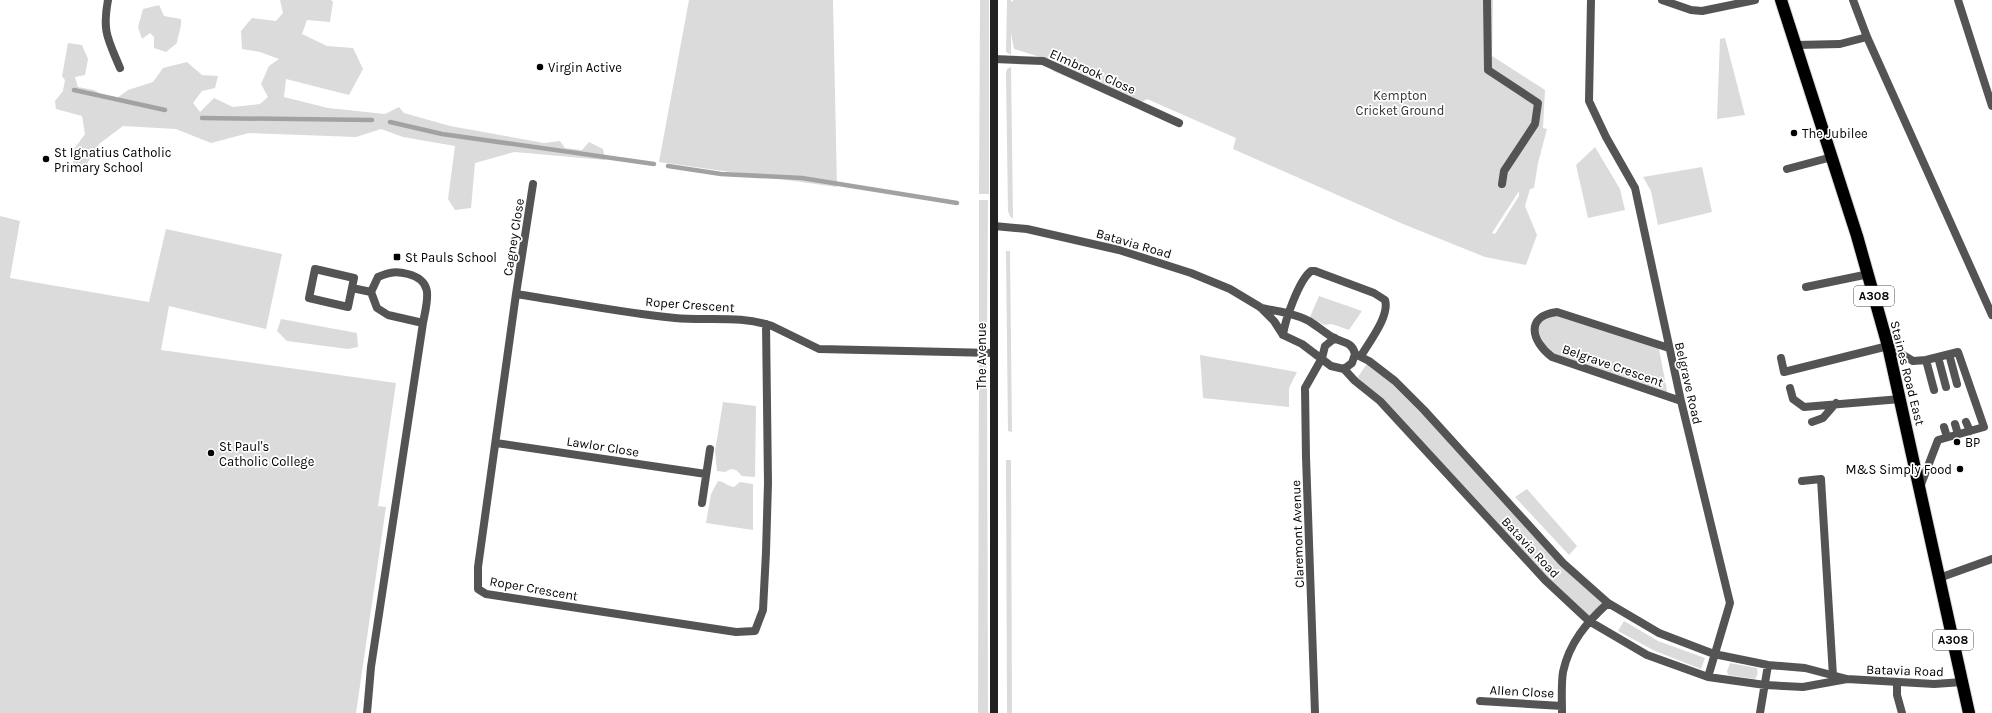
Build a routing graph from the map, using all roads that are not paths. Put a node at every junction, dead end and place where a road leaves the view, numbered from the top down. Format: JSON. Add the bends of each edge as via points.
{"nodes":[{"id":1,"x":108,"y":0,"type":"edge"},
{"id":2,"x":994,"y":0,"type":"edge"},
{"id":3,"x":1487,"y":0,"type":"edge"},
{"id":4,"x":1591,"y":0,"type":"edge"},
{"id":5,"x":1662,"y":0,"type":"edge"},
{"id":6,"x":1755,"y":0,"type":"edge"},
{"id":7,"x":1782,"y":0,"type":"edge"},
{"id":8,"x":1853,"y":0,"type":"edge"},
{"id":9,"x":1958,"y":0,"type":"edge"},
{"id":10,"x":1867,"y":37,"type":"junction"},
{"id":11,"x":1796,"y":45,"type":"junction"},
{"id":12,"x":994,"y":59,"type":"junction"},
{"id":13,"x":120,"y":68,"type":"dead end"},
{"id":14,"x":1992,"y":106,"type":"edge"},
{"id":15,"x":1179,"y":123,"type":"dead end"},
{"id":16,"x":1832,"y":157,"type":"junction"},
{"id":17,"x":1787,"y":170,"type":"dead end"},
{"id":18,"x":533,"y":184,"type":"dead end"},
{"id":19,"x":1502,"y":184,"type":"dead end"},
{"id":20,"x":994,"y":226,"type":"junction"},
{"id":21,"x":1868,"y":274,"type":"junction"},
{"id":22,"x":1806,"y":287,"type":"dead end"},
{"id":23,"x":352,"y":288,"type":"junction"},
{"id":24,"x":371,"y":292,"type":"junction"},
{"id":25,"x":516,"y":294,"type":"junction"},
{"id":26,"x":1260,"y":307,"type":"junction"},
{"id":27,"x":1289,"y":313,"type":"junction"},
{"id":28,"x":1992,"y":315,"type":"edge"},
{"id":29,"x":423,"y":323,"type":"junction"},
{"id":30,"x":766,"y":324,"type":"junction"},
{"id":31,"x":1283,"y":335,"type":"junction"},
{"id":32,"x":1335,"y":338,"type":"junction"},
{"id":33,"x":1888,"y":346,"type":"junction"},
{"id":34,"x":1669,"y":348,"type":"junction"},
{"id":35,"x":993,"y":353,"type":"junction"},
{"id":36,"x":1949,"y":354,"type":"junction"},
{"id":37,"x":1358,"y":355,"type":"junction"},
{"id":38,"x":1938,"y":357,"type":"junction"},
{"id":39,"x":1322,"y":358,"type":"junction"},
{"id":40,"x":1781,"y":358,"type":"dead end"},
{"id":41,"x":1926,"y":360,"type":"junction"},
{"id":42,"x":1344,"y":369,"type":"junction"},
{"id":43,"x":1957,"y":384,"type":"dead end"},
{"id":44,"x":1946,"y":387,"type":"dead end"},
{"id":45,"x":1790,"y":388,"type":"dead end"},
{"id":46,"x":1934,"y":390,"type":"dead end"},
{"id":47,"x":1901,"y":399,"type":"junction"},
{"id":48,"x":1681,"y":401,"type":"junction"},
{"id":49,"x":1836,"y":403,"type":"junction"},
{"id":50,"x":1812,"y":422,"type":"dead end"},
{"id":51,"x":1966,"y":422,"type":"dead end"},
{"id":52,"x":1955,"y":424,"type":"dead end"},
{"id":53,"x":1944,"y":427,"type":"dead end"},
{"id":54,"x":1970,"y":431,"type":"junction"},
{"id":55,"x":1958,"y":434,"type":"junction"},
{"id":56,"x":1947,"y":437,"type":"junction"},
{"id":57,"x":496,"y":443,"type":"junction"},
{"id":58,"x":710,"y":449,"type":"dead end"},
{"id":59,"x":706,"y":474,"type":"junction"},
{"id":60,"x":1802,"y":481,"type":"dead end"},
{"id":61,"x":1920,"y":487,"type":"junction"},
{"id":62,"x":702,"y":504,"type":"dead end"},
{"id":63,"x":1992,"y":559,"type":"edge"},
{"id":64,"x":1939,"y":578,"type":"junction"},
{"id":65,"x":1608,"y":603,"type":"junction"},
{"id":66,"x":1589,"y":620,"type":"junction"},
{"id":67,"x":1714,"y":654,"type":"junction"},
{"id":68,"x":1768,"y":665,"type":"junction"},
{"id":69,"x":1708,"y":676,"type":"junction"},
{"id":70,"x":1832,"y":676,"type":"junction"},
{"id":71,"x":1847,"y":679,"type":"junction"},
{"id":72,"x":1897,"y":682,"type":"junction"},
{"id":73,"x":1963,"y":682,"type":"junction"},
{"id":74,"x":1765,"y":685,"type":"junction"},
{"id":75,"x":1480,"y":701,"type":"dead end"},
{"id":76,"x":1562,"y":709,"type":"edge"},
{"id":77,"x":367,"y":713,"type":"edge"},
{"id":78,"x":994,"y":713,"type":"edge"},
{"id":79,"x":1315,"y":713,"type":"edge"},
{"id":80,"x":1760,"y":713,"type":"edge"},
{"id":81,"x":1902,"y":713,"type":"edge"},
{"id":82,"x":1969,"y":713,"type":"edge"}],
"edges":[{"from":1,"to":13,"type":"street","via":[[105,33]]},
{"from":2,"to":12,"type":"street","name":"The Avenue"},
{"from":3,"to":19,"type":"street","via":[[1488,70],[1538,103],[1535,124],[1504,172]]},
{"from":4,"to":34,"type":"street","name":"Belgrave Road","via":[[1589,100],[1634,188]]},
{"from":5,"to":6,"type":"street","via":[[1702,11]]},
{"from":7,"to":11,"type":"highway","name":"Staines Road East","number":"A308"},
{"from":8,"to":10,"type":"street"},
{"from":9,"to":14,"type":"street"},
{"from":10,"to":11,"type":"street","via":[[1840,44]]},
{"from":10,"to":28,"type":"street"},
{"from":11,"to":16,"type":"highway","name":"Staines Road East","number":"A308"},
{"from":12,"to":15,"type":"street","name":"Elmbrook Close","via":[[1043,60]]},
{"from":12,"to":20,"type":"street","name":"The Avenue"},
{"from":16,"to":17,"type":"street"},
{"from":16,"to":21,"type":"highway","name":"Staines Road East","number":"A308"},
{"from":18,"to":25,"type":"street","name":"Cagney Close"},
{"from":20,"to":26,"type":"street","name":"Batavia Road","via":[[1026,229],[1119,250],[1191,273],[1230,289]]},
{"from":20,"to":35,"type":"street","name":"The Avenue"},
{"from":21,"to":22,"type":"street"},
{"from":21,"to":33,"type":"highway","name":"Staines Road East","number":"A308"},
{"from":23,"to":23,"type":"street","via":[[348,307],[309,298],[315,269],[354,278]]},
{"from":23,"to":24,"type":"street"},
{"from":24,"to":29,"type":"street","via":[[376,308],[388,315]]},
{"from":24,"to":29,"type":"street","via":[[378,277],[395,271],[417,277],[425,283],[428,293]]},
{"from":25,"to":30,"type":"street","name":"Roper Crescent","via":[[676,318],[752,320]]},
{"from":25,"to":57,"type":"street","name":"Roper Crescent"},
{"from":26,"to":27,"type":"street","name":"Batavia Road"},
{"from":26,"to":31,"type":"street","name":"Batavia Road"},
{"from":27,"to":31,"type":"street","via":[[1284,323]]},
{"from":27,"to":32,"type":"street","name":"Batavia Road","via":[[1308,320]]},
{"from":27,"to":37,"type":"street","via":[[1304,278],[1311,271],[1381,296],[1386,304],[1384,315]]},
{"from":29,"to":77,"type":"street","via":[[371,667]]},
{"from":30,"to":35,"type":"street","name":"Roper Crescent","via":[[819,348]]},
{"from":30,"to":57,"type":"street","name":"Roper Crescent","via":[[766,552],[763,610],[755,631],[736,632],[486,594],[478,589],[478,567]]},
{"from":31,"to":39,"type":"street","name":"Batavia Road"},
{"from":32,"to":37,"type":"street","name":"Batavia Road","via":[[1349,344]]},
{"from":32,"to":39,"type":"street","via":[[1325,346]]},
{"from":33,"to":40,"type":"street","via":[[1784,372]]},
{"from":33,"to":41,"type":"street","via":[[1913,361]]},
{"from":33,"to":47,"type":"highway","name":"Staines Road East","number":"A308"},
{"from":34,"to":48,"type":"street","name":"Belgrave Road"},
{"from":34,"to":48,"type":"street","name":"Belgrave Crescent","via":[[1557,312],[1539,318],[1534,326],[1538,343],[1552,357]]},
{"from":35,"to":78,"type":"street","name":"The Avenue"},
{"from":36,"to":38,"type":"street"},
{"from":36,"to":43,"type":"street"},
{"from":36,"to":54,"type":"street","via":[[1958,352],[1984,427]]},
{"from":37,"to":42,"type":"street"},
{"from":37,"to":65,"type":"street","name":"Batavia Road","via":[[1395,381],[1420,405],[1563,563]]},
{"from":38,"to":41,"type":"street"},
{"from":38,"to":44,"type":"street"},
{"from":39,"to":42,"type":"street","name":"Batavia Road","via":[[1331,366]]},
{"from":39,"to":79,"type":"street","name":"Claremont Avenue","via":[[1305,388]]},
{"from":41,"to":46,"type":"street"},
{"from":42,"to":66,"type":"street","name":"Batavia Road","via":[[1380,401],[1545,580]]},
{"from":45,"to":49,"type":"street","via":[[1793,399],[1804,407]]},
{"from":47,"to":49,"type":"street"},
{"from":47,"to":61,"type":"highway","name":"Staines Road East","number":"A308"},
{"from":48,"to":67,"type":"street","name":"Belgrave Road","via":[[1730,603]]},
{"from":49,"to":50,"type":"street","via":[[1823,418]]},
{"from":51,"to":54,"type":"street"},
{"from":52,"to":55,"type":"street"},
{"from":53,"to":56,"type":"street"},
{"from":54,"to":55,"type":"street"},
{"from":55,"to":56,"type":"street"},
{"from":56,"to":61,"type":"street","via":[[1938,440]]},
{"from":57,"to":59,"type":"street","name":"Lawlor Close"},
{"from":58,"to":59,"type":"street"},
{"from":59,"to":62,"type":"street"},
{"from":60,"to":70,"type":"street","via":[[1821,479]]},
{"from":61,"to":64,"type":"highway","name":"Staines Road East","number":"A308"},
{"from":63,"to":64,"type":"street"},
{"from":64,"to":73,"type":"highway","name":"Staines Road East","number":"A308"},
{"from":65,"to":66,"type":"street"},
{"from":65,"to":67,"type":"street","name":"Batavia Road","via":[[1659,633]]},
{"from":66,"to":69,"type":"street","name":"Batavia Road","via":[[1647,655]]},
{"from":66,"to":76,"type":"street","via":[[1570,650],[1563,674]]},
{"from":67,"to":68,"type":"street","name":"Batavia Road"},
{"from":67,"to":69,"type":"street","name":"Belgrave Road"},
{"from":68,"to":70,"type":"street","name":"Batavia Road","via":[[1805,668]]},
{"from":68,"to":74,"type":"street"},
{"from":69,"to":74,"type":"street","name":"Batavia Road"},
{"from":70,"to":71,"type":"street","name":"Batavia Road"},
{"from":71,"to":72,"type":"street","name":"Batavia Road"},
{"from":71,"to":74,"type":"street","name":"Batavia Road","via":[[1803,688]]},
{"from":72,"to":73,"type":"street","name":"Batavia Road"},
{"from":72,"to":81,"type":"street","via":[[1897,695]]},
{"from":73,"to":82,"type":"highway","name":"Staines Road East","number":"A308"},
{"from":74,"to":80,"type":"street"},
{"from":75,"to":76,"type":"street","name":"Allen Close"}]}
